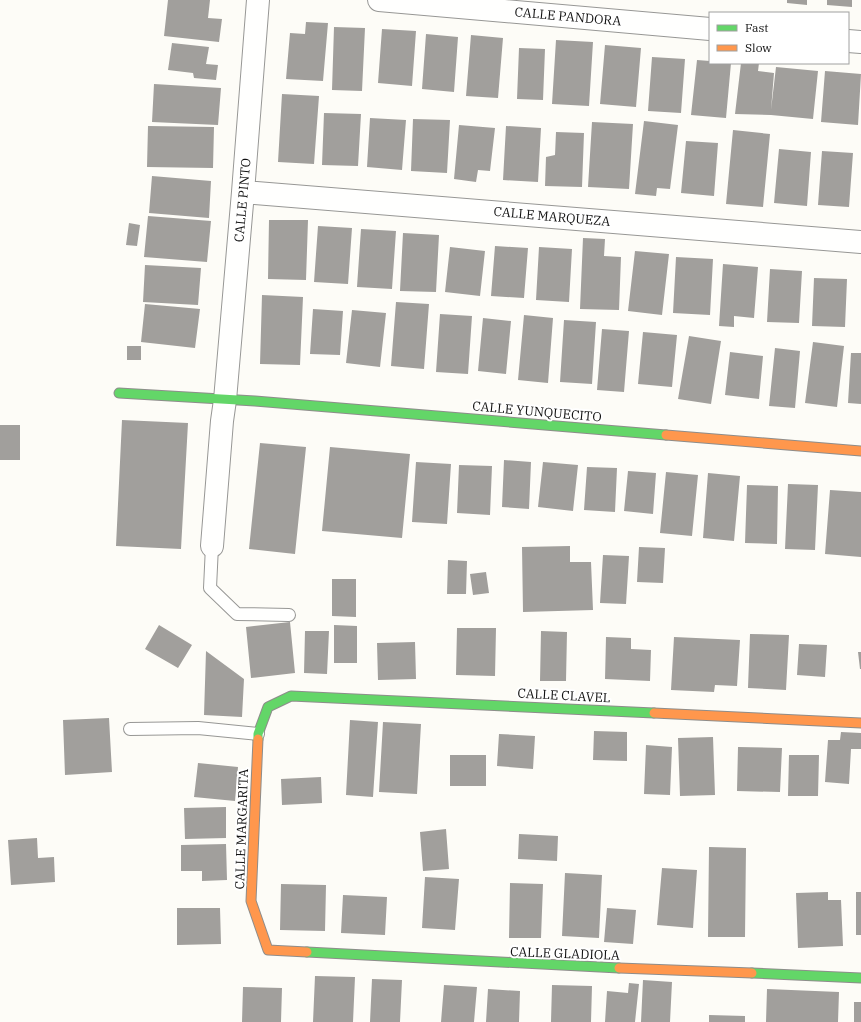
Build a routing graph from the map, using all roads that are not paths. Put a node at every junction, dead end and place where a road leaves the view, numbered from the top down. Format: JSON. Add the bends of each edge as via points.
{"nodes":[{"id":1,"x":258,"y":0,"type":"edge"},
{"id":2,"x":379,"y":0,"type":"edge"},
{"id":3,"x":709,"y":29,"type":"edge"},
{"id":4,"x":849,"y":41,"type":"edge"},
{"id":5,"x":861,"y":42,"type":"edge"},
{"id":6,"x":243,"y":192,"type":"junction"},
{"id":7,"x":861,"y":242,"type":"edge"},
{"id":8,"x":119,"y":393,"type":"dead end"},
{"id":9,"x":218,"y":400,"type":"junction"},
{"id":10,"x":861,"y":451,"type":"edge"},
{"id":11,"x":212,"y":546,"type":"joint"},
{"id":12,"x":290,"y":615,"type":"dead end"},
{"id":13,"x":268,"y":707,"type":"joint"},
{"id":14,"x":861,"y":723,"type":"edge"},
{"id":15,"x":130,"y":729,"type":"dead end"},
{"id":16,"x":258,"y":734,"type":"junction"},
{"id":17,"x":268,"y":950,"type":"joint"},
{"id":18,"x":861,"y":978,"type":"edge"}],
"edges":[{"from":1,"to":6,"type":"street","name":"CALLE PINTO"},
{"from":2,"to":3,"type":"street","name":"CALLE PANDORA"},
{"from":4,"to":5,"type":"street"},
{"from":6,"to":7,"type":"street","name":"CALLE MARQUEZA"},
{"from":6,"to":9,"type":"street","name":"CALLE PINTO"},
{"from":8,"to":9,"type":"street"},
{"from":9,"to":10,"type":"street","name":"CALLE YUNQUECITO"},
{"from":9,"to":11,"type":"street","name":"CALLE PINTO","via":[[222,421]]},
{"from":11,"to":12,"type":"lane","via":[[210,588],[237,614]]},
{"from":13,"to":14,"type":"street","name":"CALLE CLAVEL","via":[[291,696]]},
{"from":13,"to":16,"type":"street","name":"CALLE MARGARITA"},
{"from":15,"to":16,"type":"lane","via":[[198,728]]},
{"from":16,"to":17,"type":"street","name":"CALLE MARGARITA","via":[[251,901]]},
{"from":17,"to":18,"type":"street","name":"CALLE GLADIOLA"}]}
